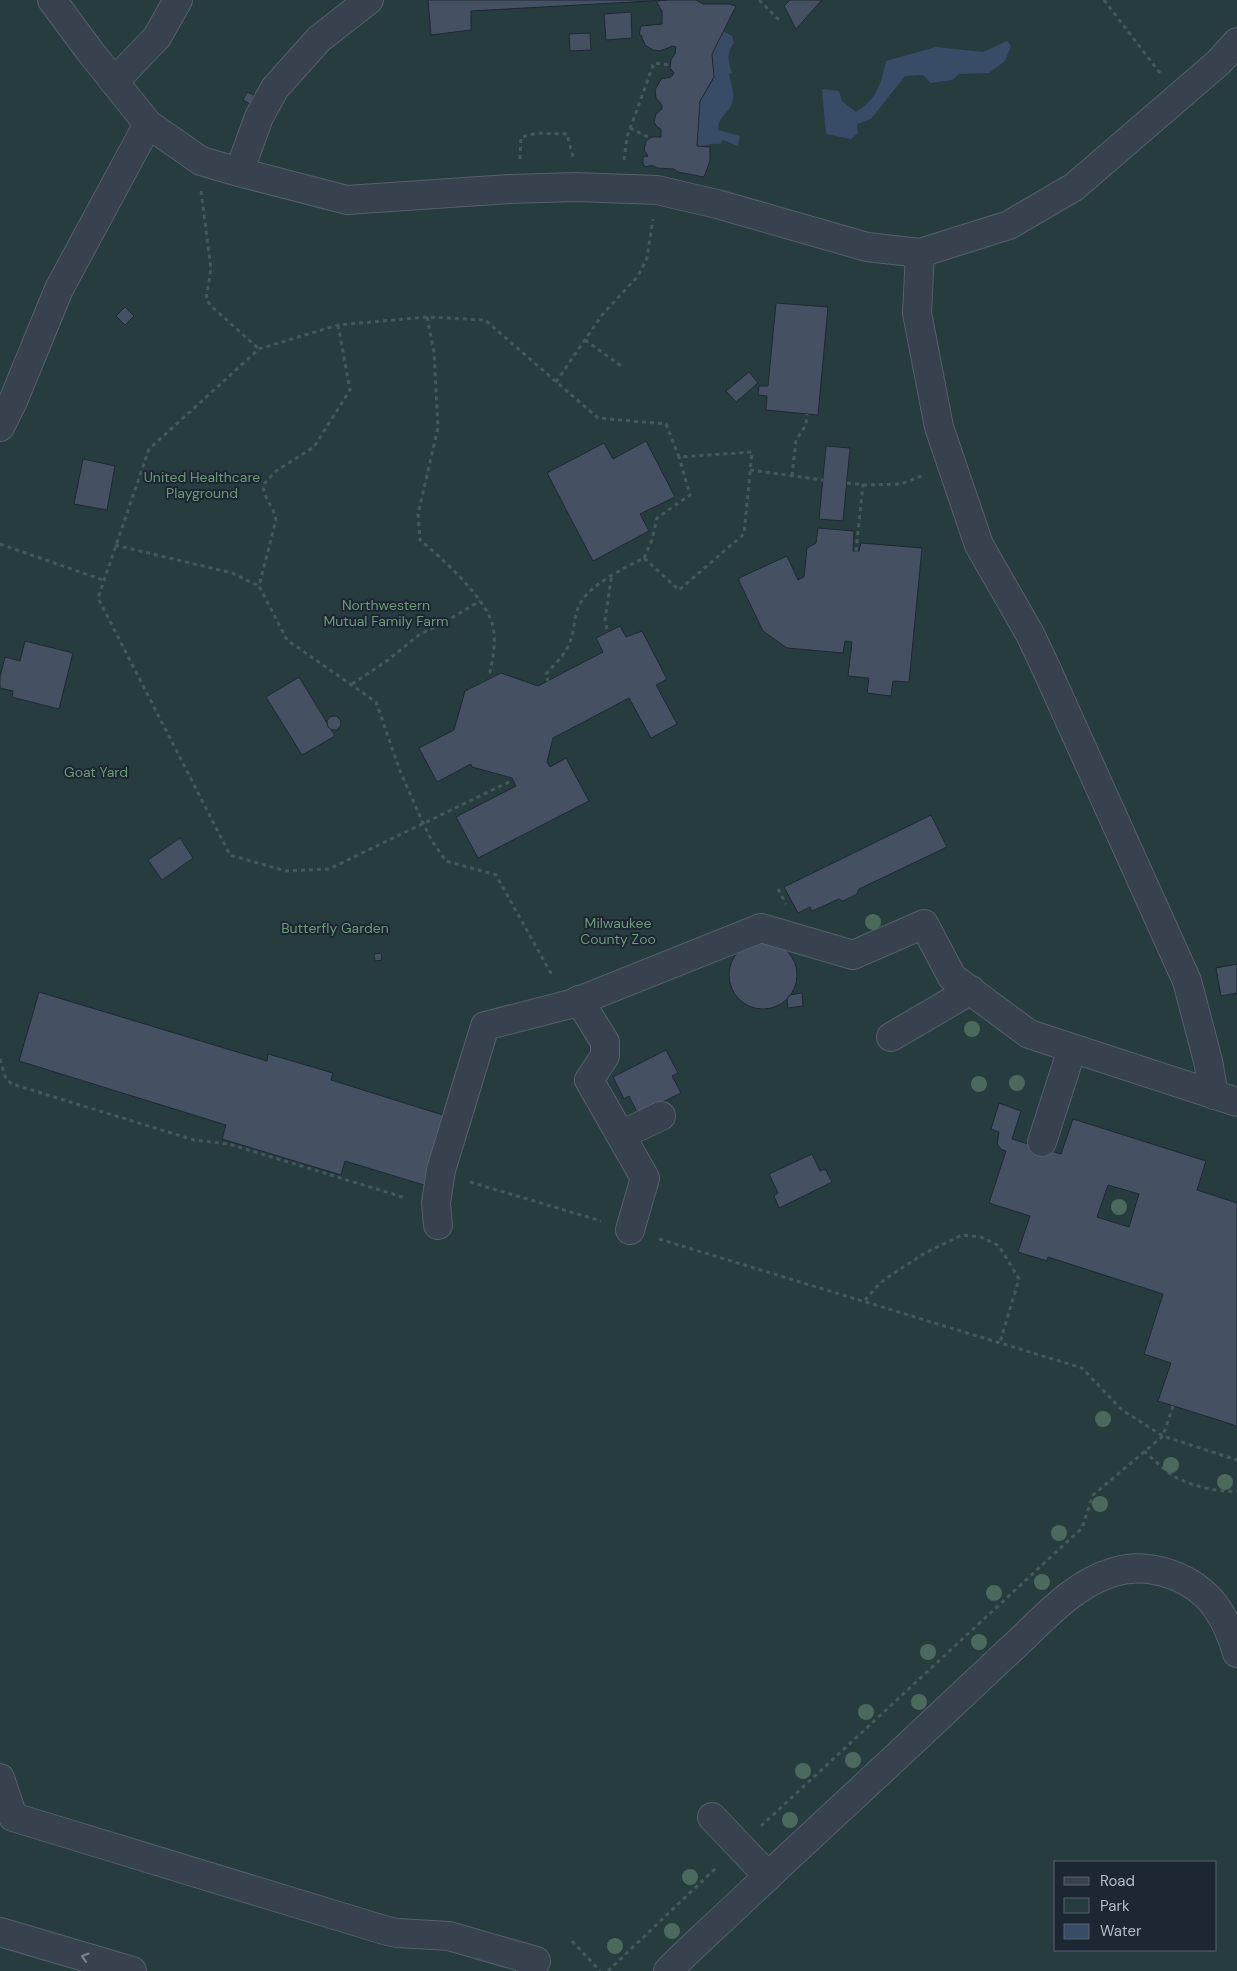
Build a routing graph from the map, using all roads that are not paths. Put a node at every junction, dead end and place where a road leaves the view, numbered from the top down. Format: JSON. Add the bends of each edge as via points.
{"nodes":[{"id":1,"x":52,"y":0,"type":"edge"},
{"id":2,"x":178,"y":0,"type":"edge"},
{"id":3,"x":369,"y":0,"type":"edge"},
{"id":4,"x":1237,"y":42,"type":"edge"},
{"id":5,"x":114,"y":82,"type":"junction"},
{"id":6,"x":148,"y":124,"type":"junction"},
{"id":7,"x":239,"y":172,"type":"junction"},
{"id":8,"x":920,"y":253,"type":"junction"},
{"id":9,"x":0,"y":427,"type":"edge"},
{"id":10,"x":971,"y":990,"type":"junction"},
{"id":11,"x":571,"y":1003,"type":"junction"},
{"id":12,"x":891,"y":1037,"type":"dead end"},
{"id":13,"x":1072,"y":1049,"type":"junction"},
{"id":14,"x":1225,"y":1099,"type":"edge"},
{"id":15,"x":662,"y":1116,"type":"dead end"},
{"id":16,"x":621,"y":1135,"type":"junction"},
{"id":17,"x":1042,"y":1142,"type":"dead end"},
{"id":18,"x":437,"y":1214,"type":"road end"},
{"id":19,"x":630,"y":1230,"type":"road end"},
{"id":20,"x":1237,"y":1653,"type":"edge"},
{"id":21,"x":0,"y":1778,"type":"edge"},
{"id":22,"x":712,"y":1817,"type":"dead end"},
{"id":23,"x":768,"y":1876,"type":"junction"},
{"id":24,"x":0,"y":1932,"type":"edge"},
{"id":25,"x":132,"y":1971,"type":"edge"},
{"id":26,"x":530,"y":1971,"type":"edge"},
{"id":27,"x":668,"y":1971,"type":"edge"}],
"edges":[{"from":1,"to":5,"type":"street"},
{"from":2,"to":5,"type":"street","via":[[157,37]]},
{"from":3,"to":7,"type":"street","via":[[319,39],[275,88],[259,116]]},
{"from":4,"to":8,"type":"street","via":[[1219,62],[1074,187],[1009,225]]},
{"from":5,"to":6,"type":"street"},
{"from":6,"to":7,"type":"street","via":[[201,161]]},
{"from":6,"to":9,"type":"street","via":[[59,289]]},
{"from":7,"to":8,"type":"street","via":[[347,200],[576,187],[657,190],[867,247]]},
{"from":8,"to":14,"type":"street","via":[[917,313],[938,427],[979,545],[1030,634],[1187,981],[1208,1061]]},
{"from":10,"to":11,"type":"street","via":[[952,977],[924,924],[853,955],[761,928]]},
{"from":10,"to":12,"type":"street"},
{"from":10,"to":13,"type":"street","via":[[1029,1034]]},
{"from":11,"to":16,"type":"street","via":[[605,1042],[605,1056],[589,1080]]},
{"from":11,"to":18,"type":"street","via":[[485,1026],[441,1174]]},
{"from":13,"to":14,"type":"street"},
{"from":13,"to":17,"type":"street"},
{"from":15,"to":16,"type":"street"},
{"from":16,"to":19,"type":"street","via":[[645,1178]]},
{"from":20,"to":23,"type":"street","via":[[1222,1616],[1191,1584],[1166,1572],[1142,1568],[1121,1570],[1096,1579],[1062,1602]]},
{"from":21,"to":26,"type":"street","via":[[13,1817],[384,1930],[449,1936],[536,1961]]},
{"from":22,"to":23,"type":"street"},
{"from":23,"to":27,"type":"street"},
{"from":25,"to":24,"type":"street","one_way":true}]}
